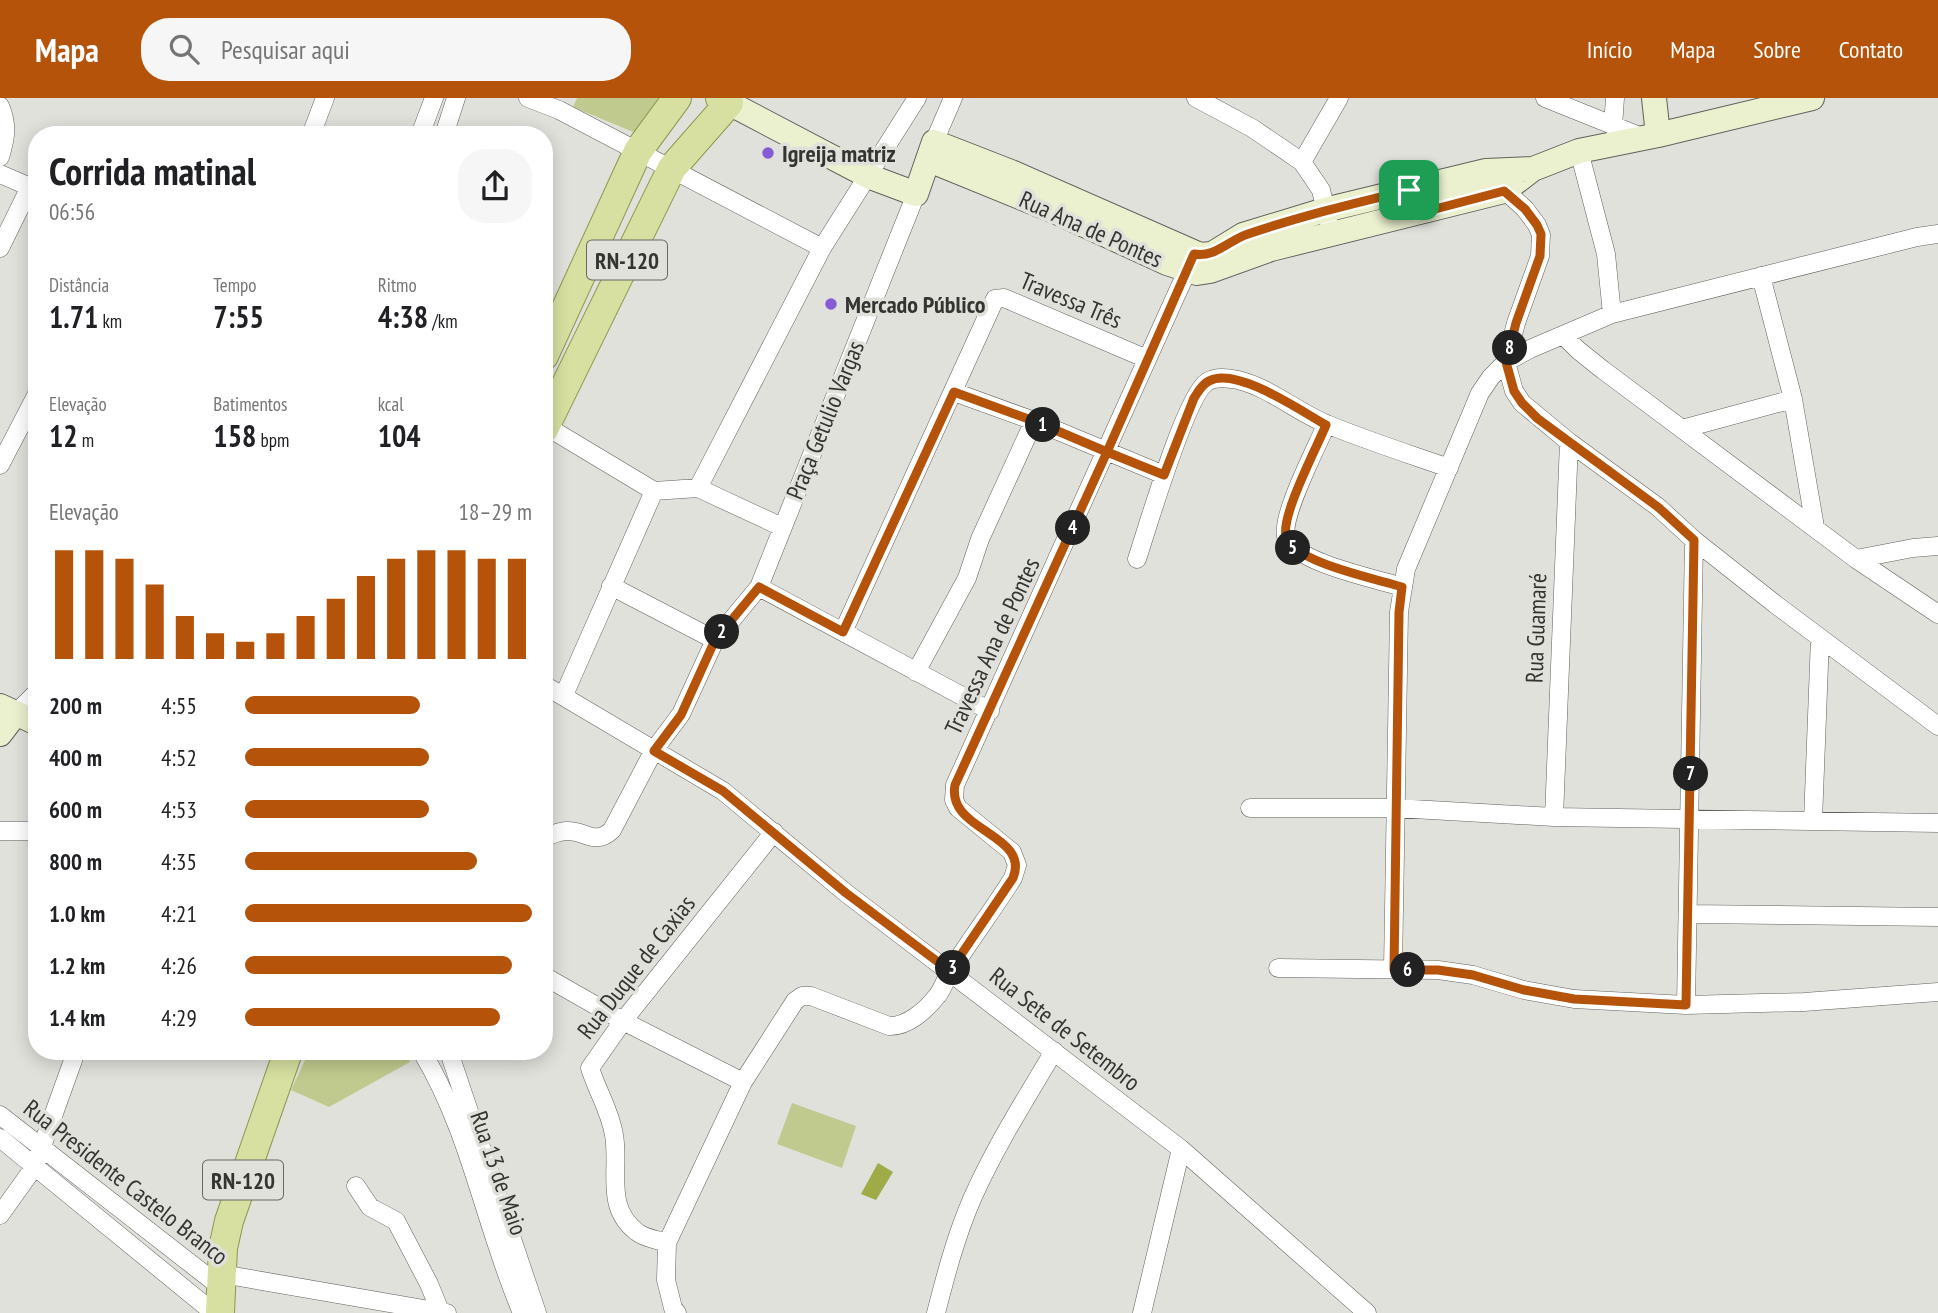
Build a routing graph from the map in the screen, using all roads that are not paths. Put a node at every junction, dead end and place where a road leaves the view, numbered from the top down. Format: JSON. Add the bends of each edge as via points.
{"nodes":[{"id":1,"x":325,"y":98,"type":"edge"},
{"id":2,"x":434,"y":98,"type":"edge"},
{"id":3,"x":456,"y":98,"type":"edge"},
{"id":4,"x":528,"y":98,"type":"edge"},
{"id":5,"x":677,"y":98,"type":"edge"},
{"id":6,"x":917,"y":98,"type":"edge"},
{"id":7,"x":953,"y":98,"type":"edge"},
{"id":8,"x":1196,"y":98,"type":"edge"},
{"id":9,"x":1339,"y":98,"type":"edge"},
{"id":10,"x":1545,"y":98,"type":"edge"},
{"id":11,"x":1615,"y":98,"type":"edge"},
{"id":12,"x":1654,"y":98,"type":"edge"},
{"id":13,"x":1812,"y":98,"type":"edge"},
{"id":14,"x":725,"y":100,"type":"edge"},
{"id":15,"x":562,"y":104,"type":"edge"},
{"id":16,"x":0,"y":106,"type":"edge"},
{"id":17,"x":314,"y":126,"type":"edge"},
{"id":18,"x":423,"y":126,"type":"edge"},
{"id":19,"x":447,"y":126,"type":"edge"},
{"id":20,"x":1613,"y":126,"type":"junction"},
{"id":21,"x":1651,"y":137,"type":"junction"},
{"id":22,"x":638,"y":151,"type":"junction"},
{"id":23,"x":931,"y":151,"type":"junction"},
{"id":24,"x":1579,"y":151,"type":"junction"},
{"id":25,"x":0,"y":157,"type":"edge"},
{"id":26,"x":1302,"y":162,"type":"junction"},
{"id":27,"x":672,"y":169,"type":"junction"},
{"id":28,"x":1533,"y":169,"type":"junction"},
{"id":29,"x":1486,"y":171,"type":"junction"},
{"id":30,"x":0,"y":174,"type":"edge"},
{"id":31,"x":868,"y":176,"type":"junction"},
{"id":32,"x":28,"y":187,"type":"edge"},
{"id":33,"x":1409,"y":190,"type":"junction"},
{"id":34,"x":1504,"y":191,"type":"junction"},
{"id":35,"x":916,"y":194,"type":"junction"},
{"id":36,"x":28,"y":198,"type":"edge"},
{"id":37,"x":1325,"y":210,"type":"junction"},
{"id":38,"x":1416,"y":214,"type":"junction"},
{"id":39,"x":1331,"y":234,"type":"junction"},
{"id":40,"x":1938,"y":234,"type":"edge"},
{"id":41,"x":0,"y":248,"type":"edge"},
{"id":42,"x":822,"y":248,"type":"junction"},
{"id":43,"x":1191,"y":263,"type":"junction"},
{"id":44,"x":1761,"y":276,"type":"junction"},
{"id":45,"x":1612,"y":314,"type":"junction"},
{"id":46,"x":1563,"y":335,"type":"junction"},
{"id":47,"x":553,"y":336,"type":"edge"},
{"id":48,"x":1147,"y":359,"type":"junction"},
{"id":49,"x":1506,"y":362,"type":"junction"},
{"id":50,"x":954,"y":392,"type":"junction"},
{"id":51,"x":1793,"y":399,"type":"junction"},
{"id":52,"x":553,"y":411,"type":"edge"},
{"id":53,"x":28,"y":412,"type":"edge"},
{"id":54,"x":1034,"y":421,"type":"junction"},
{"id":55,"x":1326,"y":425,"type":"junction"},
{"id":56,"x":1682,"y":429,"type":"junction"},
{"id":57,"x":553,"y":432,"type":"edge"},
{"id":58,"x":1569,"y":442,"type":"junction"},
{"id":59,"x":1107,"y":452,"type":"junction"},
{"id":60,"x":0,"y":466,"type":"edge"},
{"id":61,"x":1449,"y":468,"type":"junction"},
{"id":62,"x":1164,"y":475,"type":"junction"},
{"id":63,"x":698,"y":488,"type":"junction"},
{"id":64,"x":654,"y":491,"type":"junction"},
{"id":65,"x":782,"y":527,"type":"junction"},
{"id":66,"x":1815,"y":527,"type":"junction"},
{"id":67,"x":1694,"y":540,"type":"junction"},
{"id":68,"x":1938,"y":546,"type":"edge"},
{"id":69,"x":1137,"y":559,"type":"dead end"},
{"id":70,"x":1856,"y":559,"type":"junction"},
{"id":71,"x":611,"y":586,"type":"junction"},
{"id":72,"x":759,"y":587,"type":"junction"},
{"id":73,"x":1402,"y":587,"type":"junction"},
{"id":74,"x":1938,"y":614,"type":"edge"},
{"id":75,"x":843,"y":632,"type":"junction"},
{"id":76,"x":1820,"y":638,"type":"junction"},
{"id":77,"x":715,"y":640,"type":"junction"},
{"id":78,"x":916,"y":673,"type":"junction"},
{"id":79,"x":553,"y":690,"type":"edge"},
{"id":80,"x":564,"y":695,"type":"junction"},
{"id":81,"x":990,"y":711,"type":"junction"},
{"id":82,"x":18,"y":714,"type":"edge"},
{"id":83,"x":1938,"y":726,"type":"edge"},
{"id":84,"x":0,"y":734,"type":"edge"},
{"id":85,"x":654,"y":751,"type":"junction"},
{"id":86,"x":1250,"y":808,"type":"dead end"},
{"id":87,"x":1395,"y":808,"type":"junction"},
{"id":88,"x":1554,"y":817,"type":"junction"},
{"id":89,"x":1691,"y":819,"type":"junction"},
{"id":90,"x":1813,"y":821,"type":"junction"},
{"id":91,"x":1938,"y":823,"type":"edge"},
{"id":92,"x":0,"y":831,"type":"edge"},
{"id":93,"x":28,"y":831,"type":"edge"},
{"id":94,"x":774,"y":832,"type":"junction"},
{"id":95,"x":553,"y":835,"type":"edge"},
{"id":96,"x":1688,"y":914,"type":"junction"},
{"id":97,"x":1938,"y":918,"type":"edge"},
{"id":98,"x":956,"y":964,"type":"junction"},
{"id":99,"x":1278,"y":968,"type":"dead end"},
{"id":100,"x":1394,"y":970,"type":"junction"},
{"id":101,"x":553,"y":981,"type":"edge"},
{"id":102,"x":1938,"y":992,"type":"edge"},
{"id":103,"x":1686,"y":1005,"type":"junction"},
{"id":104,"x":623,"y":1021,"type":"junction"},
{"id":105,"x":1054,"y":1051,"type":"junction"},
{"id":106,"x":73,"y":1060,"type":"edge"},
{"id":107,"x":285,"y":1060,"type":"edge"},
{"id":108,"x":427,"y":1060,"type":"edge"},
{"id":109,"x":452,"y":1060,"type":"edge"},
{"id":110,"x":457,"y":1075,"type":"junction"},
{"id":111,"x":440,"y":1082,"type":"junction"},
{"id":112,"x":743,"y":1082,"type":"junction"},
{"id":113,"x":0,"y":1115,"type":"edge"},
{"id":114,"x":0,"y":1138,"type":"edge"},
{"id":115,"x":41,"y":1148,"type":"junction"},
{"id":116,"x":1181,"y":1149,"type":"junction"},
{"id":117,"x":36,"y":1166,"type":"junction"},
{"id":118,"x":356,"y":1186,"type":"dead end"},
{"id":119,"x":0,"y":1215,"type":"edge"},
{"id":120,"x":667,"y":1244,"type":"junction"},
{"id":121,"x":220,"y":1297,"type":"edge"},
{"id":122,"x":1344,"y":1305,"type":"edge"},
{"id":123,"x":444,"y":1312,"type":"edge"},
{"id":124,"x":522,"y":1313,"type":"edge"},
{"id":125,"x":537,"y":1313,"type":"edge"},
{"id":126,"x":677,"y":1313,"type":"edge"},
{"id":127,"x":936,"y":1313,"type":"edge"},
{"id":128,"x":1142,"y":1313,"type":"edge"},
{"id":129,"x":1367,"y":1313,"type":"edge"}],
"edges":[{"from":1,"to":17,"type":"street"},
{"from":2,"to":18,"type":"street"},
{"from":3,"to":19,"type":"street"},
{"from":4,"to":15,"type":"street"},
{"from":5,"to":22,"type":"main road","number":"RN-120"},
{"from":6,"to":31,"type":"street"},
{"from":7,"to":23,"type":"street","name":"Praça Getulio Vargas"},
{"from":8,"to":26,"type":"street"},
{"from":9,"to":26,"type":"street"},
{"from":10,"to":20,"type":"street"},
{"from":11,"to":20,"type":"street"},
{"from":12,"to":21,"type":"main road"},
{"from":13,"to":21,"type":"main road","name":"Rua Ana de Pontes"},
{"from":14,"to":27,"type":"main road","number":"RN-120"},
{"from":14,"to":31,"type":"main road"},
{"from":15,"to":22,"type":"street"},
{"from":16,"to":25,"type":"street","via":[[6,130]]},
{"from":20,"to":21,"type":"street"},
{"from":21,"to":24,"type":"main road","name":"Rua Ana de Pontes"},
{"from":22,"to":27,"type":"street"},
{"from":22,"to":47,"type":"main road","number":"RN-120"},
{"from":23,"to":35,"type":"main road","name":"Praça Getulio Vargas"},
{"from":23,"to":43,"type":"main road","name":"Rua Ana de Pontes","via":[[1011,172]]},
{"from":24,"to":28,"type":"main road","name":"Rua Ana de Pontes"},
{"from":24,"to":45,"type":"street","via":[[1606,254]]},
{"from":26,"to":37,"type":"street","via":[[1321,190]]},
{"from":27,"to":42,"type":"street"},
{"from":27,"to":52,"type":"main road","number":"RN-120"},
{"from":28,"to":29,"type":"main road","name":"Rua Ana de Pontes"},
{"from":28,"to":34,"type":"main road","name":"Rua Ana de Pontes"},
{"from":29,"to":33,"type":"main road","name":"Rua Ana de Pontes"},
{"from":29,"to":34,"type":"street"},
{"from":30,"to":32,"type":"street"},
{"from":31,"to":35,"type":"main road"},
{"from":31,"to":42,"type":"street"},
{"from":33,"to":37,"type":"main road","name":"Rua Ana de Pontes"},
{"from":33,"to":38,"type":"main road"},
{"from":34,"to":38,"type":"main road","name":"Rua Ana de Pontes"},
{"from":34,"to":49,"type":"street","via":[[1537,225],[1541,246]]},
{"from":35,"to":65,"type":"street","name":"Praça Getulio Vargas"},
{"from":36,"to":41,"type":"street"},
{"from":37,"to":39,"type":"street"},
{"from":37,"to":43,"type":"main road","name":"Rua Ana de Pontes","via":[[1243,235]]},
{"from":38,"to":39,"type":"main road","name":"Rua Ana de Pontes"},
{"from":39,"to":43,"type":"main road","name":"Rua Ana de Pontes","via":[[1210,271]]},
{"from":40,"to":44,"type":"street"},
{"from":42,"to":63,"type":"street"},
{"from":43,"to":48,"type":"street","name":"Travessa Ana de Pontes"},
{"from":44,"to":45,"type":"street"},
{"from":44,"to":51,"type":"street"},
{"from":45,"to":46,"type":"street"},
{"from":46,"to":49,"type":"street"},
{"from":46,"to":56,"type":"street"},
{"from":48,"to":50,"type":"street","name":"Travessa Três","via":[[1004,298],[995,299]]},
{"from":48,"to":59,"type":"street","name":"Travessa Ana de Pontes"},
{"from":49,"to":58,"type":"street","via":[[1522,403]]},
{"from":49,"to":61,"type":"street","via":[[1480,393]]},
{"from":50,"to":54,"type":"street"},
{"from":50,"to":75,"type":"street"},
{"from":51,"to":56,"type":"street"},
{"from":51,"to":66,"type":"street"},
{"from":53,"to":60,"type":"street"},
{"from":54,"to":59,"type":"street"},
{"from":54,"to":78,"type":"street","via":[[967,578]]},
{"from":55,"to":61,"type":"street"},
{"from":55,"to":62,"type":"street","via":[[1241,381],[1214,379],[1194,398]]},
{"from":55,"to":73,"type":"street","via":[[1298,488],[1285,534],[1296,551]]},
{"from":56,"to":66,"type":"street"},
{"from":57,"to":64,"type":"street"},
{"from":58,"to":67,"type":"street","via":[[1658,507]]},
{"from":58,"to":88,"type":"street","name":"Rua Guamaré"},
{"from":59,"to":62,"type":"street"},
{"from":59,"to":81,"type":"street","name":"Travessa Ana de Pontes"},
{"from":61,"to":73,"type":"street"},
{"from":62,"to":69,"type":"street"},
{"from":63,"to":64,"type":"street"},
{"from":63,"to":65,"type":"street"},
{"from":64,"to":71,"type":"street"},
{"from":65,"to":72,"type":"street","name":"Praça Getulio Vargas"},
{"from":66,"to":70,"type":"street"},
{"from":67,"to":76,"type":"street"},
{"from":67,"to":89,"type":"street"},
{"from":68,"to":70,"type":"street"},
{"from":70,"to":74,"type":"street"},
{"from":71,"to":77,"type":"street"},
{"from":71,"to":80,"type":"street"},
{"from":72,"to":75,"type":"street"},
{"from":72,"to":77,"type":"street","name":"Praça Getulio Vargas"},
{"from":73,"to":87,"type":"street"},
{"from":75,"to":78,"type":"street"},
{"from":76,"to":83,"type":"street"},
{"from":76,"to":90,"type":"street"},
{"from":77,"to":85,"type":"street","name":"Praça Getulio Vargas","via":[[681,715]]},
{"from":78,"to":81,"type":"street"},
{"from":79,"to":80,"type":"street","name":"Rua Sete de Setembro"},
{"from":80,"to":85,"type":"street","name":"Rua Sete de Setembro"},
{"from":81,"to":98,"type":"street","name":"Travessa Ana de Pontes","via":[[955,785],[954,800],[964,814],[1012,852],[1017,864],[1013,878]]},
{"from":82,"to":84,"type":"main road"},
{"from":85,"to":94,"type":"street","name":"Rua Sete de Setembro","via":[[723,791]]},
{"from":85,"to":95,"type":"street","name":"Praça Getulio Vargas","via":[[606,836],[597,839],[565,831]]},
{"from":86,"to":87,"type":"street"},
{"from":87,"to":88,"type":"street"},
{"from":87,"to":100,"type":"street"},
{"from":88,"to":89,"type":"street"},
{"from":89,"to":90,"type":"street"},
{"from":89,"to":96,"type":"street"},
{"from":90,"to":91,"type":"street"},
{"from":92,"to":93,"type":"street"},
{"from":94,"to":98,"type":"street","name":"Rua Sete de Setembro","via":[[846,893]]},
{"from":94,"to":104,"type":"street","name":"Rua Duque de Caxias"},
{"from":96,"to":97,"type":"street"},
{"from":96,"to":103,"type":"street"},
{"from":98,"to":105,"type":"street","name":"Rua Sete de Setembro"},
{"from":98,"to":112,"type":"street","via":[[938,995],[908,1022],[895,1027],[811,996],[799,998]]},
{"from":99,"to":100,"type":"street"},
{"from":100,"to":103,"type":"street","via":[[1473,975],[1574,999]]},
{"from":101,"to":104,"type":"street"},
{"from":102,"to":103,"type":"street"},
{"from":104,"to":112,"type":"street"},
{"from":104,"to":120,"type":"street","name":"Rua Duque de Caxias","via":[[590,1068],[614,1136],[616,1205],[637,1233]]},
{"from":105,"to":116,"type":"street","name":"Rua Sete de Setembro"},
{"from":105,"to":127,"type":"street","via":[[972,1199],[950,1257]]},
{"from":106,"to":115,"type":"street"},
{"from":107,"to":121,"type":"main road","number":"RN-120","via":[[229,1221]]},
{"from":108,"to":111,"type":"street","name":"Rua 13 de Maio"},
{"from":109,"to":110,"type":"street","name":"Rua 13 de Maio"},
{"from":110,"to":111,"type":"street"},
{"from":110,"to":125,"type":"street","name":"Rua 13 de Maio"},
{"from":111,"to":124,"type":"street","name":"Rua 13 de Maio"},
{"from":112,"to":120,"type":"street"},
{"from":113,"to":115,"type":"street","name":"Rua Presidente Castelo Branco"},
{"from":114,"to":117,"type":"street","name":"Rua Presidente Castelo Branco"},
{"from":115,"to":117,"type":"street"},
{"from":115,"to":121,"type":"street","name":"Rua Presidente Castelo Branco"},
{"from":116,"to":122,"type":"street","name":"Rua Sete de Setembro"},
{"from":116,"to":128,"type":"street"},
{"from":117,"to":119,"type":"street"},
{"from":117,"to":121,"type":"street","name":"Rua Presidente Castelo Branco"},
{"from":118,"to":123,"type":"street","via":[[370,1207],[396,1221]]},
{"from":120,"to":126,"type":"street","via":[[666,1280]]},
{"from":121,"to":123,"type":"street"},
{"from":122,"to":129,"type":"street","name":"Rua Sete de Setembro"}]}
